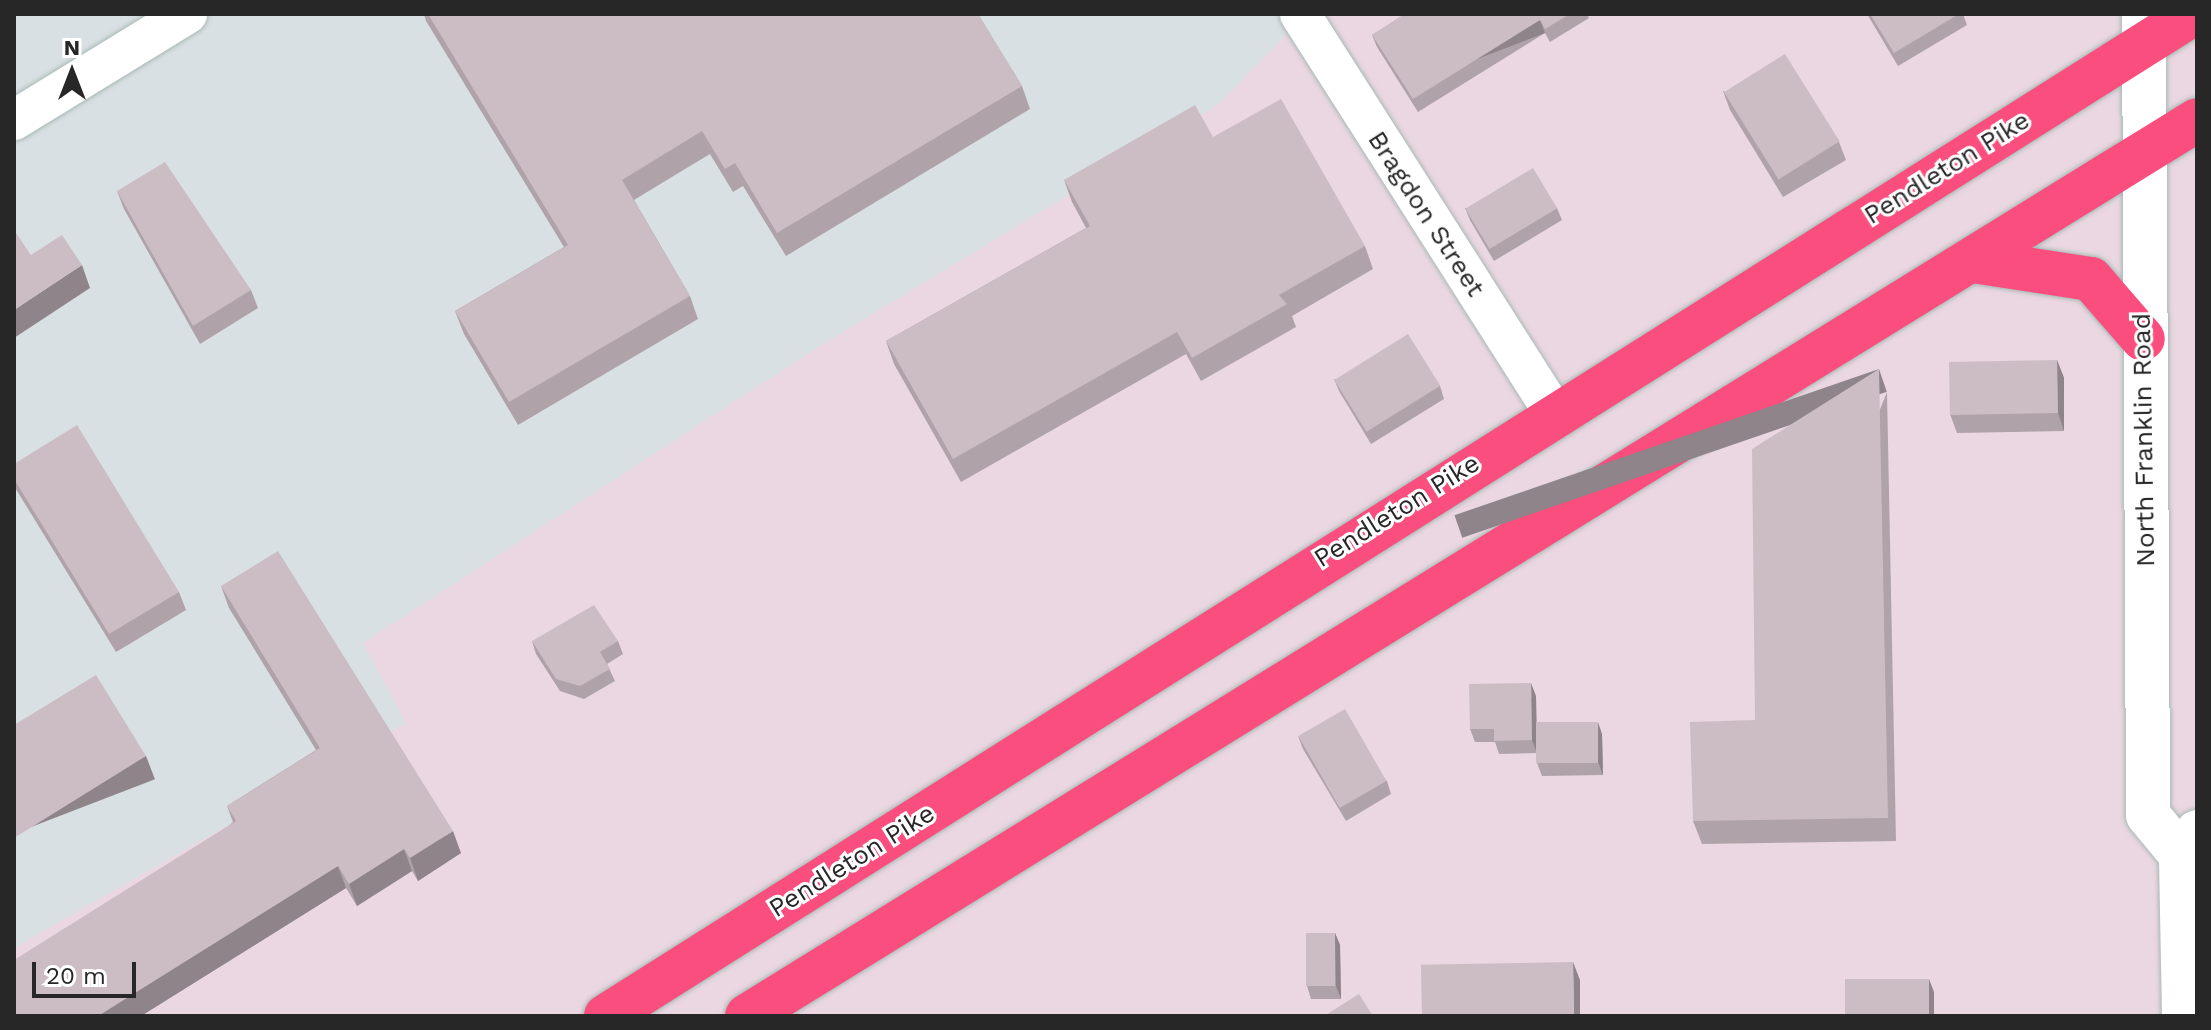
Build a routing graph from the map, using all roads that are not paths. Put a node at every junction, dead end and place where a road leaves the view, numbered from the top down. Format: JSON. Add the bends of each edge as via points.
{"nodes":[{"id":1,"x":187,"y":14,"type":"edge"},
{"id":2,"x":1300,"y":14,"type":"edge"},
{"id":3,"x":2193,"y":14,"type":"edge"},
{"id":4,"x":2144,"y":30,"type":"edge"},
{"id":5,"x":14,"y":120,"type":"edge"},
{"id":6,"x":2197,"y":120,"type":"edge"},
{"id":7,"x":2142,"y":155,"type":"junction"},
{"id":8,"x":1973,"y":261,"type":"junction"},
{"id":9,"x":2143,"y":339,"type":"junction"},
{"id":10,"x":1554,"y":412,"type":"junction"},
{"id":11,"x":2189,"y":843,"type":"edge"},
{"id":12,"x":606,"y":1016,"type":"edge"},
{"id":13,"x":747,"y":1016,"type":"edge"},
{"id":14,"x":2184,"y":1016,"type":"edge"}],
"edges":[{"from":1,"to":5,"type":"street"},
{"from":2,"to":10,"type":"street","name":"Bragdon Street"},
{"from":3,"to":4,"type":"main road","name":"Pendleton Pike"},
{"from":4,"to":7,"type":"main road","name":"North Franklin Road"},
{"from":4,"to":10,"type":"main road","name":"Pendleton Pike"},
{"from":6,"to":7,"type":"main road"},
{"from":7,"to":8,"type":"main road"},
{"from":7,"to":9,"type":"main road","name":"North Franklin Road"},
{"from":8,"to":9,"type":"main road","via":[[2082,275],[2115,301]]},
{"from":8,"to":13,"type":"main road"},
{"from":9,"to":11,"type":"main road","name":"North Franklin Road","via":[[2148,815]]},
{"from":10,"to":12,"type":"main road","name":"Pendleton Pike"},
{"from":11,"to":14,"type":"main road","name":"North Franklin Road"}]}
